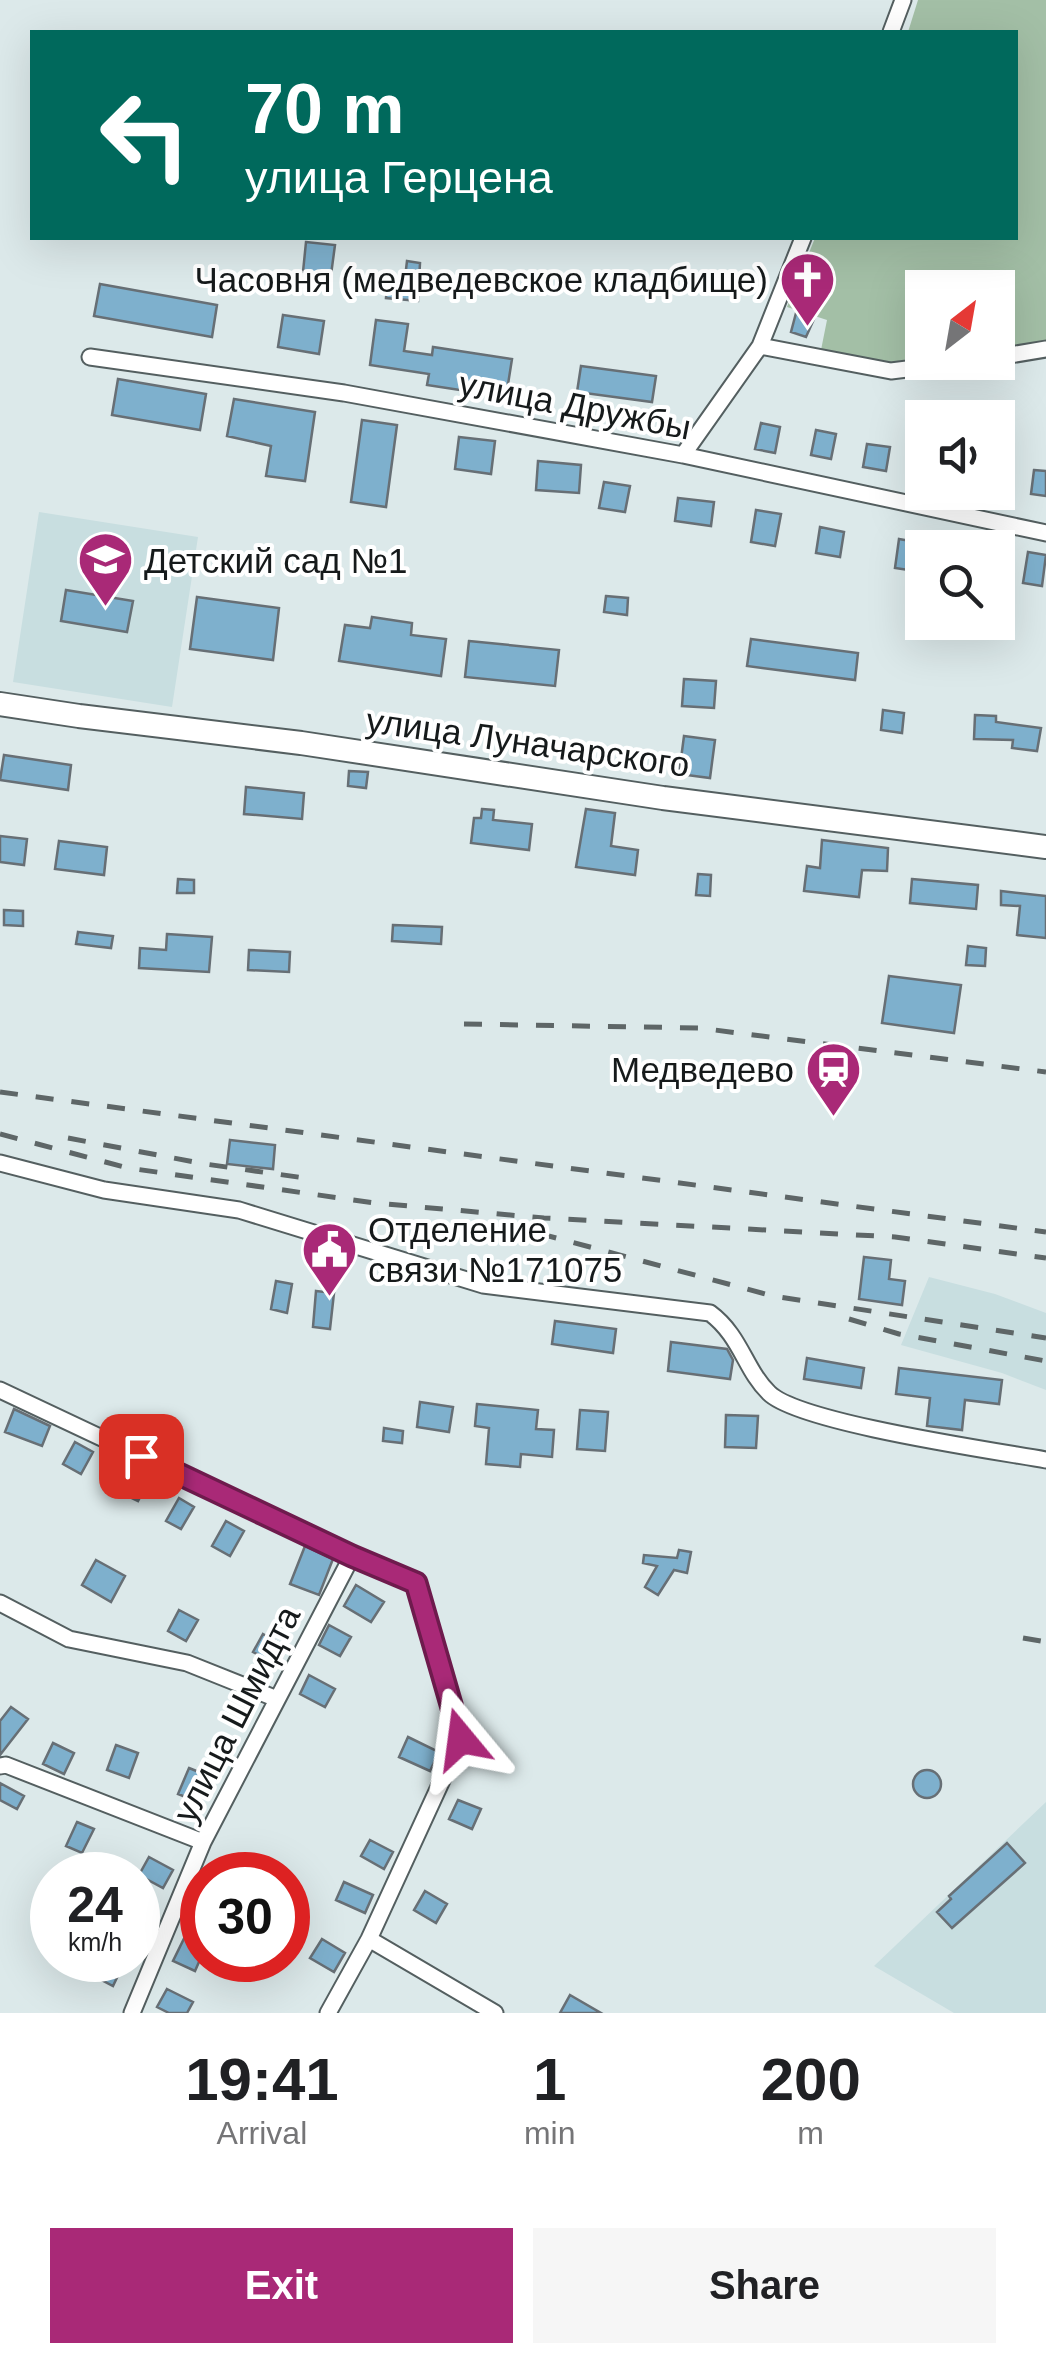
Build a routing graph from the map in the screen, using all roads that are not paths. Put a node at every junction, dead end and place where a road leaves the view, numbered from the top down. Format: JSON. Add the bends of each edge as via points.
{"nodes":[{"id":1,"x":902,"y":0,"type":"edge"},
{"id":2,"x":892,"y":30,"type":"edge"},
{"id":3,"x":802,"y":240,"type":"edge"},
{"id":4,"x":760,"y":346,"type":"junction"},
{"id":5,"x":1046,"y":349,"type":"edge"},
{"id":6,"x":1015,"y":354,"type":"edge"},
{"id":7,"x":90,"y":357,"type":"dead end"},
{"id":8,"x":905,"y":368,"type":"edge"},
{"id":9,"x":682,"y":455,"type":"junction"},
{"id":10,"x":1046,"y":533,"type":"edge"},
{"id":11,"x":0,"y":704,"type":"edge"},
{"id":12,"x":1046,"y":848,"type":"edge"},
{"id":13,"x":0,"y":1163,"type":"edge"},
{"id":14,"x":0,"y":1390,"type":"edge"},
{"id":15,"x":1046,"y":1460,"type":"edge"},
{"id":16,"x":352,"y":1556,"type":"junction"},
{"id":17,"x":0,"y":1603,"type":"edge"},
{"id":18,"x":277,"y":1699,"type":"junction"},
{"id":19,"x":0,"y":1766,"type":"edge"},
{"id":20,"x":203,"y":1842,"type":"junction"},
{"id":21,"x":370,"y":1939,"type":"junction"},
{"id":22,"x":132,"y":2013,"type":"edge"},
{"id":23,"x":328,"y":2013,"type":"edge"},
{"id":24,"x":495,"y":2013,"type":"edge"}],
"edges":[{"from":1,"to":2,"type":"street"},
{"from":3,"to":4,"type":"street"},
{"from":4,"to":8,"type":"street"},
{"from":4,"to":9,"type":"street"},
{"from":5,"to":6,"type":"street"},
{"from":7,"to":9,"type":"street","name":"улица Дружбы","via":[[344,393]]},
{"from":9,"to":10,"type":"street","name":"улица Дружбы"},
{"from":11,"to":12,"type":"street","name":"улица Луначарского"},
{"from":13,"to":15,"type":"street","via":[[104,1190],[239,1210],[483,1285],[710,1313],[726,1325],[770,1395],[804,1410]]},
{"from":14,"to":16,"type":"street"},
{"from":16,"to":18,"type":"street","name":"улица Шмидта"},
{"from":16,"to":21,"type":"street","via":[[416,1583],[461,1739]]},
{"from":17,"to":18,"type":"street","via":[[69,1639],[186,1663]]},
{"from":18,"to":20,"type":"street","name":"улица Шмидта"},
{"from":19,"to":20,"type":"street"},
{"from":20,"to":22,"type":"street","name":"улица Шмидта"},
{"from":21,"to":23,"type":"street"},
{"from":21,"to":24,"type":"street"}]}
